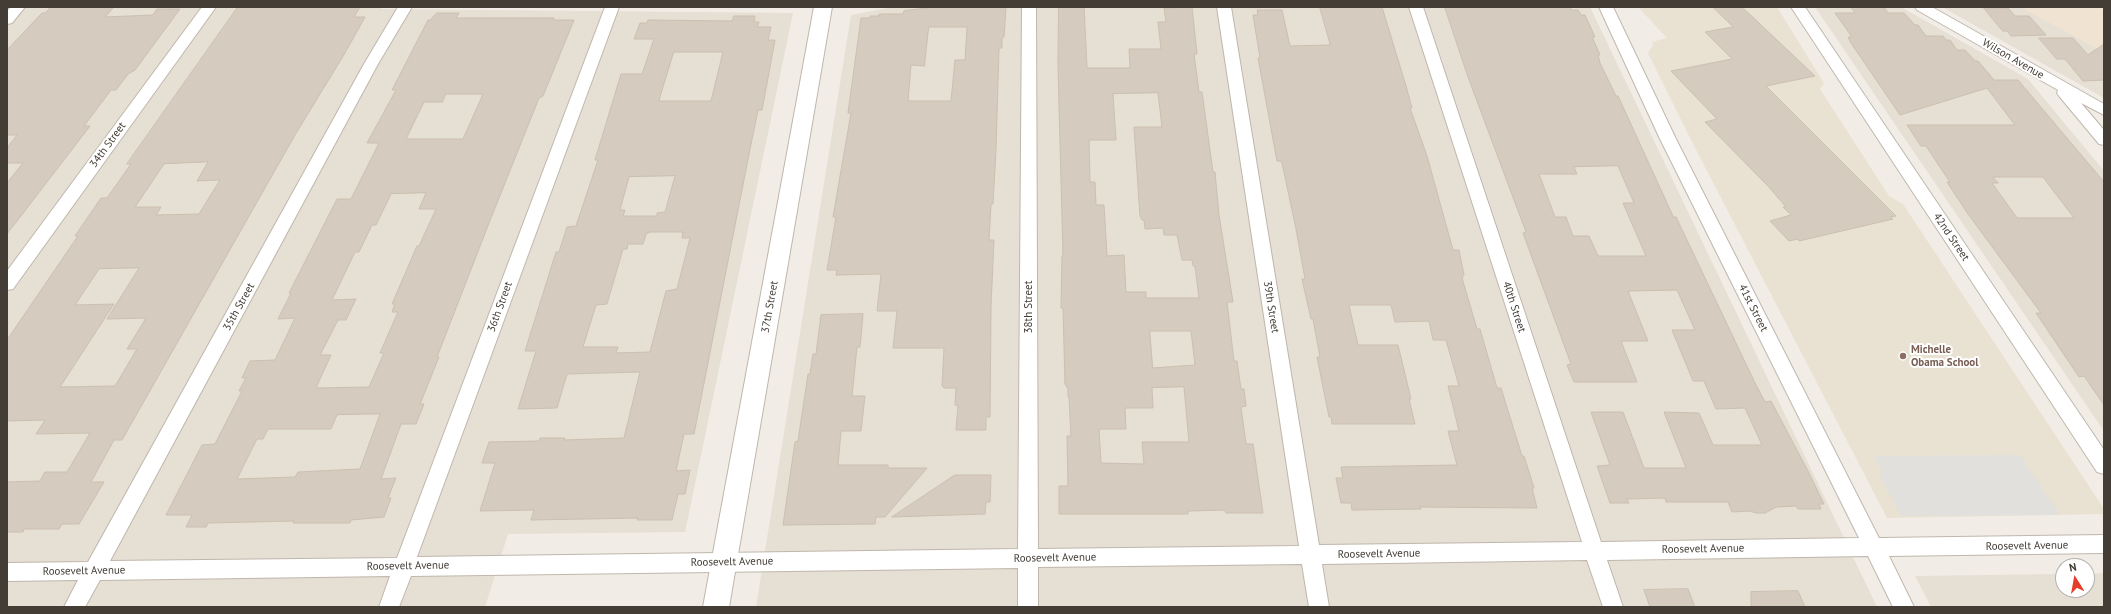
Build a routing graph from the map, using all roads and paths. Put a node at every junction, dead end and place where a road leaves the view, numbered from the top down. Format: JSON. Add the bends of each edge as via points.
{"nodes":[{"id":1,"x":18,"y":7,"type":"edge"},
{"id":2,"x":209,"y":7,"type":"edge"},
{"id":3,"x":405,"y":7,"type":"edge"},
{"id":4,"x":612,"y":7,"type":"edge"},
{"id":5,"x":823,"y":7,"type":"edge"},
{"id":6,"x":1029,"y":7,"type":"edge"},
{"id":7,"x":1224,"y":7,"type":"edge"},
{"id":8,"x":1416,"y":7,"type":"edge"},
{"id":9,"x":1606,"y":7,"type":"edge"},
{"id":10,"x":1798,"y":7,"type":"edge"},
{"id":11,"x":1922,"y":7,"type":"edge"},
{"id":12,"x":7,"y":20,"type":"edge"},
{"id":13,"x":2056,"y":83,"type":"junction"},
{"id":14,"x":2104,"y":110,"type":"edge"},
{"id":15,"x":2104,"y":140,"type":"edge"},
{"id":16,"x":7,"y":284,"type":"edge"},
{"id":17,"x":2104,"y":466,"type":"edge"},
{"id":18,"x":2104,"y":544,"type":"edge"},
{"id":19,"x":1874,"y":548,"type":"junction"},
{"id":20,"x":1594,"y":550,"type":"junction"},
{"id":21,"x":1311,"y":555,"type":"junction"},
{"id":22,"x":1028,"y":558,"type":"junction"},
{"id":23,"x":724,"y":563,"type":"junction"},
{"id":24,"x":404,"y":566,"type":"junction"},
{"id":25,"x":94,"y":571,"type":"junction"},
{"id":26,"x":7,"y":572,"type":"edge"},
{"id":27,"x":74,"y":607,"type":"edge"},
{"id":28,"x":389,"y":607,"type":"edge"},
{"id":29,"x":716,"y":607,"type":"edge"},
{"id":30,"x":1028,"y":607,"type":"edge"},
{"id":31,"x":1319,"y":607,"type":"edge"},
{"id":32,"x":1613,"y":607,"type":"edge"},
{"id":33,"x":1904,"y":607,"type":"edge"}],
"edges":[{"from":1,"to":12,"type":"street"},
{"from":2,"to":16,"type":"street","name":"34th Street"},
{"from":3,"to":25,"type":"street","name":"35th Street","via":[[371,64]]},
{"from":4,"to":24,"type":"street","name":"36th Street"},
{"from":5,"to":23,"type":"street","name":"37th Street"},
{"from":6,"to":22,"type":"street","name":"38th Street"},
{"from":7,"to":21,"type":"street","name":"39th Street"},
{"from":8,"to":20,"type":"street","name":"40th Street"},
{"from":9,"to":19,"type":"street","name":"41st Street","via":[[1668,139]]},
{"from":10,"to":17,"type":"street","name":"42nd Street"},
{"from":11,"to":13,"type":"street","name":"Wilson Avenue"},
{"from":13,"to":14,"type":"street","name":"Wilson Avenue"},
{"from":13,"to":15,"type":"street"},
{"from":18,"to":19,"type":"street","name":"Roosevelt Avenue"},
{"from":19,"to":20,"type":"street","name":"Roosevelt Avenue"},
{"from":19,"to":33,"type":"street","name":"41st Street"},
{"from":20,"to":21,"type":"street","name":"Roosevelt Avenue"},
{"from":20,"to":32,"type":"street","name":"40th Street"},
{"from":21,"to":22,"type":"street","name":"Roosevelt Avenue"},
{"from":21,"to":31,"type":"street","name":"39th Street"},
{"from":22,"to":23,"type":"street","name":"Roosevelt Avenue"},
{"from":22,"to":30,"type":"street","name":"38th Street"},
{"from":23,"to":24,"type":"street","name":"Roosevelt Avenue"},
{"from":23,"to":29,"type":"street","name":"37th Street"},
{"from":24,"to":25,"type":"street","name":"Roosevelt Avenue"},
{"from":24,"to":28,"type":"street","name":"36th Street"},
{"from":25,"to":26,"type":"street","name":"Roosevelt Avenue"},
{"from":25,"to":27,"type":"street","name":"35th Street"}]}
